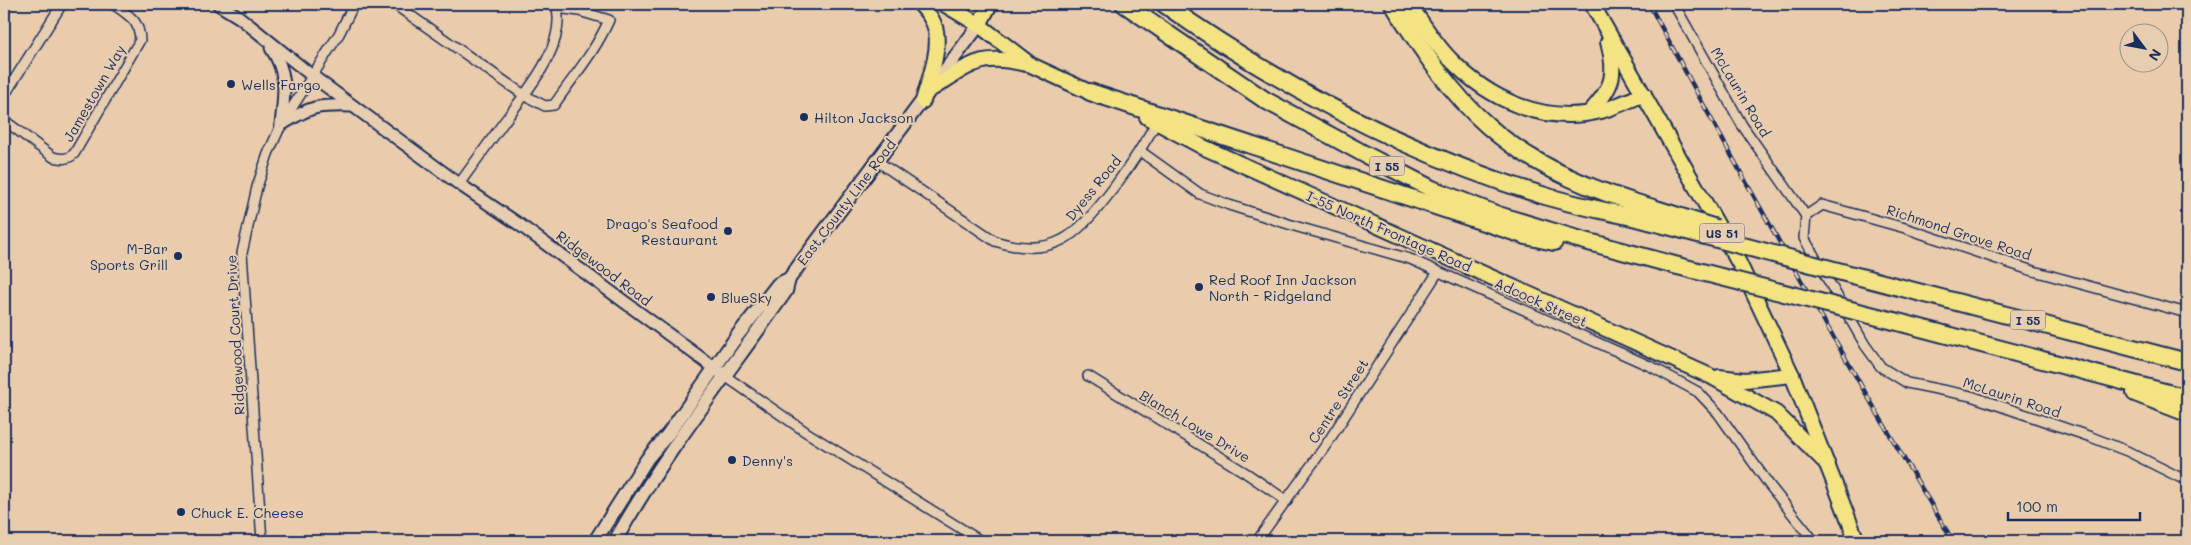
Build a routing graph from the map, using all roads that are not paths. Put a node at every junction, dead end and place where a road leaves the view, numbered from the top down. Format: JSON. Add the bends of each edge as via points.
{"nodes":[{"id":1,"x":62,"y":4,"type":"edge"},
{"id":2,"x":114,"y":4,"type":"edge"},
{"id":3,"x":218,"y":4,"type":"edge"},
{"id":4,"x":354,"y":4,"type":"edge"},
{"id":5,"x":394,"y":4,"type":"edge"},
{"id":6,"x":920,"y":4,"type":"edge"},
{"id":7,"x":944,"y":4,"type":"edge"},
{"id":8,"x":990,"y":4,"type":"edge"},
{"id":9,"x":1124,"y":4,"type":"edge"},
{"id":10,"x":1164,"y":4,"type":"edge"},
{"id":11,"x":1393,"y":4,"type":"edge"},
{"id":12,"x":1409,"y":4,"type":"edge"},
{"id":13,"x":1592,"y":4,"type":"edge"},
{"id":14,"x":1674,"y":4,"type":"edge"},
{"id":15,"x":557,"y":6,"type":"edge"},
{"id":16,"x":1604,"y":24,"type":"junction"},
{"id":17,"x":979,"y":25,"type":"junction"},
{"id":18,"x":265,"y":38,"type":"junction"},
{"id":19,"x":1032,"y":65,"type":"junction"},
{"id":20,"x":311,"y":75,"type":"junction"},
{"id":21,"x":933,"y":88,"type":"junction"},
{"id":22,"x":1090,"y":92,"type":"junction"},
{"id":23,"x":1644,"y":94,"type":"junction"},
{"id":24,"x":4,"y":96,"type":"edge"},
{"id":25,"x":524,"y":96,"type":"junction"},
{"id":26,"x":923,"y":101,"type":"junction"},
{"id":27,"x":353,"y":106,"type":"junction"},
{"id":28,"x":1590,"y":112,"type":"junction"},
{"id":29,"x":4,"y":120,"type":"edge"},
{"id":30,"x":1157,"y":121,"type":"junction"},
{"id":31,"x":280,"y":125,"type":"junction"},
{"id":32,"x":1140,"y":151,"type":"junction"},
{"id":33,"x":877,"y":161,"type":"junction"},
{"id":34,"x":459,"y":184,"type":"junction"},
{"id":35,"x":1651,"y":214,"type":"junction"},
{"id":36,"x":1806,"y":216,"type":"junction"},
{"id":37,"x":1673,"y":265,"type":"junction"},
{"id":38,"x":1438,"y":272,"type":"junction"},
{"id":39,"x":789,"y":279,"type":"junction"},
{"id":40,"x":2187,"y":313,"type":"edge"},
{"id":41,"x":2187,"y":362,"type":"edge"},
{"id":42,"x":2068,"y":367,"type":"junction"},
{"id":43,"x":714,"y":368,"type":"junction"},
{"id":44,"x":1792,"y":375,"type":"junction"},
{"id":45,"x":725,"y":376,"type":"junction"},
{"id":46,"x":1088,"y":376,"type":"dead end"},
{"id":47,"x":1710,"y":376,"type":"junction"},
{"id":48,"x":2187,"y":398,"type":"edge"},
{"id":49,"x":2187,"y":413,"type":"edge"},
{"id":50,"x":1828,"y":466,"type":"junction"},
{"id":51,"x":2187,"y":481,"type":"edge"},
{"id":52,"x":1287,"y":501,"type":"junction"},
{"id":53,"x":262,"y":541,"type":"edge"},
{"id":54,"x":595,"y":541,"type":"edge"},
{"id":55,"x":615,"y":541,"type":"edge"},
{"id":56,"x":981,"y":541,"type":"edge"},
{"id":57,"x":1257,"y":541,"type":"edge"},
{"id":58,"x":1814,"y":541,"type":"edge"},
{"id":59,"x":1858,"y":541,"type":"edge"}],
"edges":[{"from":1,"to":24,"type":"street"},
{"from":2,"to":29,"type":"street","name":"Jamestown Way","via":[[136,21],[140,40],[74,154],[61,160],[53,157]]},
{"from":3,"to":18,"type":"street","name":"Ridgewood Road"},
{"from":4,"to":20,"type":"street","name":"Ridgewood Court Drive","via":[[339,34]]},
{"from":5,"to":25,"type":"street"},
{"from":6,"to":26,"type":"main road","via":[[931,17],[937,47]]},
{"from":7,"to":17,"type":"main road","name":"I-55 North Frontage Road"},
{"from":8,"to":17,"type":"main road","name":"East County Line Road"},
{"from":9,"to":37,"type":"highway","number":"I 55","via":[[1265,100],[1432,188],[1498,215]]},
{"from":10,"to":35,"type":"highway","number":"I 55","via":[[1302,90],[1396,140],[1542,196]]},
{"from":11,"to":35,"type":"highway","via":[[1454,91],[1487,126],[1518,149],[1570,178]]},
{"from":12,"to":28,"type":"main road","via":[[1448,58],[1499,98],[1537,111],[1566,116]]},
{"from":13,"to":16,"type":"main road","number":"US 51"},
{"from":14,"to":36,"type":"street","name":"McLaurin Road","via":[[1737,118]]},
{"from":15,"to":25,"type":"street","via":[[555,40],[542,70]]},
{"from":15,"to":25,"type":"street","via":[[609,20],[582,68],[554,105],[545,106]]},
{"from":16,"to":23,"type":"main road","number":"US 51"},
{"from":16,"to":28,"type":"main road","via":[[1613,59],[1613,80]]},
{"from":17,"to":19,"type":"main road","name":"I-55 North Frontage Road"},
{"from":17,"to":21,"type":"main road","name":"East County Line Road"},
{"from":18,"to":20,"type":"street","name":"Ridgewood Road"},
{"from":18,"to":31,"type":"street","via":[[279,59],[284,75]]},
{"from":19,"to":21,"type":"main road","via":[[989,58],[975,62]]},
{"from":19,"to":22,"type":"main road","name":"I-55 North Frontage Road"},
{"from":20,"to":27,"type":"street","name":"Ridgewood Road"},
{"from":20,"to":31,"type":"street","name":"Ridgewood Court Drive"},
{"from":21,"to":26,"type":"main road","name":"East County Line Road"},
{"from":22,"to":30,"type":"main road","name":"I-55 North Frontage Road"},
{"from":22,"to":37,"type":"highway","via":[[1526,236]]},
{"from":23,"to":28,"type":"main road"},
{"from":23,"to":44,"type":"main road","number":"US 51","via":[[1739,263]]},
{"from":25,"to":34,"type":"street"},
{"from":26,"to":33,"type":"main road","name":"East County Line Road"},
{"from":27,"to":31,"type":"street","via":[[321,105]]},
{"from":27,"to":34,"type":"street","name":"Ridgewood Road"},
{"from":30,"to":32,"type":"street","name":"Dyess Road"},
{"from":30,"to":47,"type":"main road","name":"I-55 North Frontage Road","via":[[1203,146]]},
{"from":31,"to":53,"type":"street","name":"Ridgewood Court Drive","via":[[257,187],[242,253]]},
{"from":32,"to":33,"type":"street","name":"Dyess Road","via":[[1075,232],[1061,241],[1027,248],[995,241]]},
{"from":32,"to":38,"type":"street","name":"Adcock Street","via":[[1200,194],[1298,227],[1410,259]]},
{"from":33,"to":39,"type":"main road","name":"East County Line Road"},
{"from":34,"to":43,"type":"street","name":"Ridgewood Road"},
{"from":35,"to":41,"type":"highway","number":"I 55","bridge":true,"via":[[1732,233],[1811,265]]},
{"from":36,"to":40,"type":"street","name":"Richmond Grove Road","via":[[1822,205],[1904,228],[2030,270]]},
{"from":36,"to":51,"type":"street","name":"McLaurin Road","via":[[1804,238],[1881,367],[1907,384],[1971,396],[2091,437]]},
{"from":37,"to":42,"type":"highway","number":"I 55","bridge":true},
{"from":38,"to":52,"type":"street","name":"Centre Street"},
{"from":38,"to":58,"type":"street","name":"Adcock Street","via":[[1619,352],[1698,392],[1718,413]]},
{"from":39,"to":43,"type":"main road","name":"East County Line Road","via":[[778,284]]},
{"from":39,"to":45,"type":"main road","name":"East County Line Road","via":[[786,292]]},
{"from":42,"to":48,"type":"highway","number":"I 55"},
{"from":42,"to":49,"type":"highway"},
{"from":43,"to":45,"type":"street","name":"Ridgewood Road"},
{"from":43,"to":54,"type":"main road","name":"East County Line Road","via":[[647,459]]},
{"from":44,"to":47,"type":"main road","via":[[1745,380]]},
{"from":44,"to":50,"type":"main road","number":"US 51"},
{"from":45,"to":55,"type":"main road","name":"East County Line Road","via":[[672,450]]},
{"from":45,"to":56,"type":"street","name":"Ridgewood Road","via":[[806,432]]},
{"from":46,"to":52,"type":"street","name":"Blanch Lowe Drive","via":[[1246,472]]},
{"from":47,"to":50,"type":"main road","name":"I-55 North Frontage Road","via":[[1776,413]]},
{"from":50,"to":59,"type":"main road","number":"US 51"},
{"from":52,"to":57,"type":"street","name":"Centre Street"}]}
